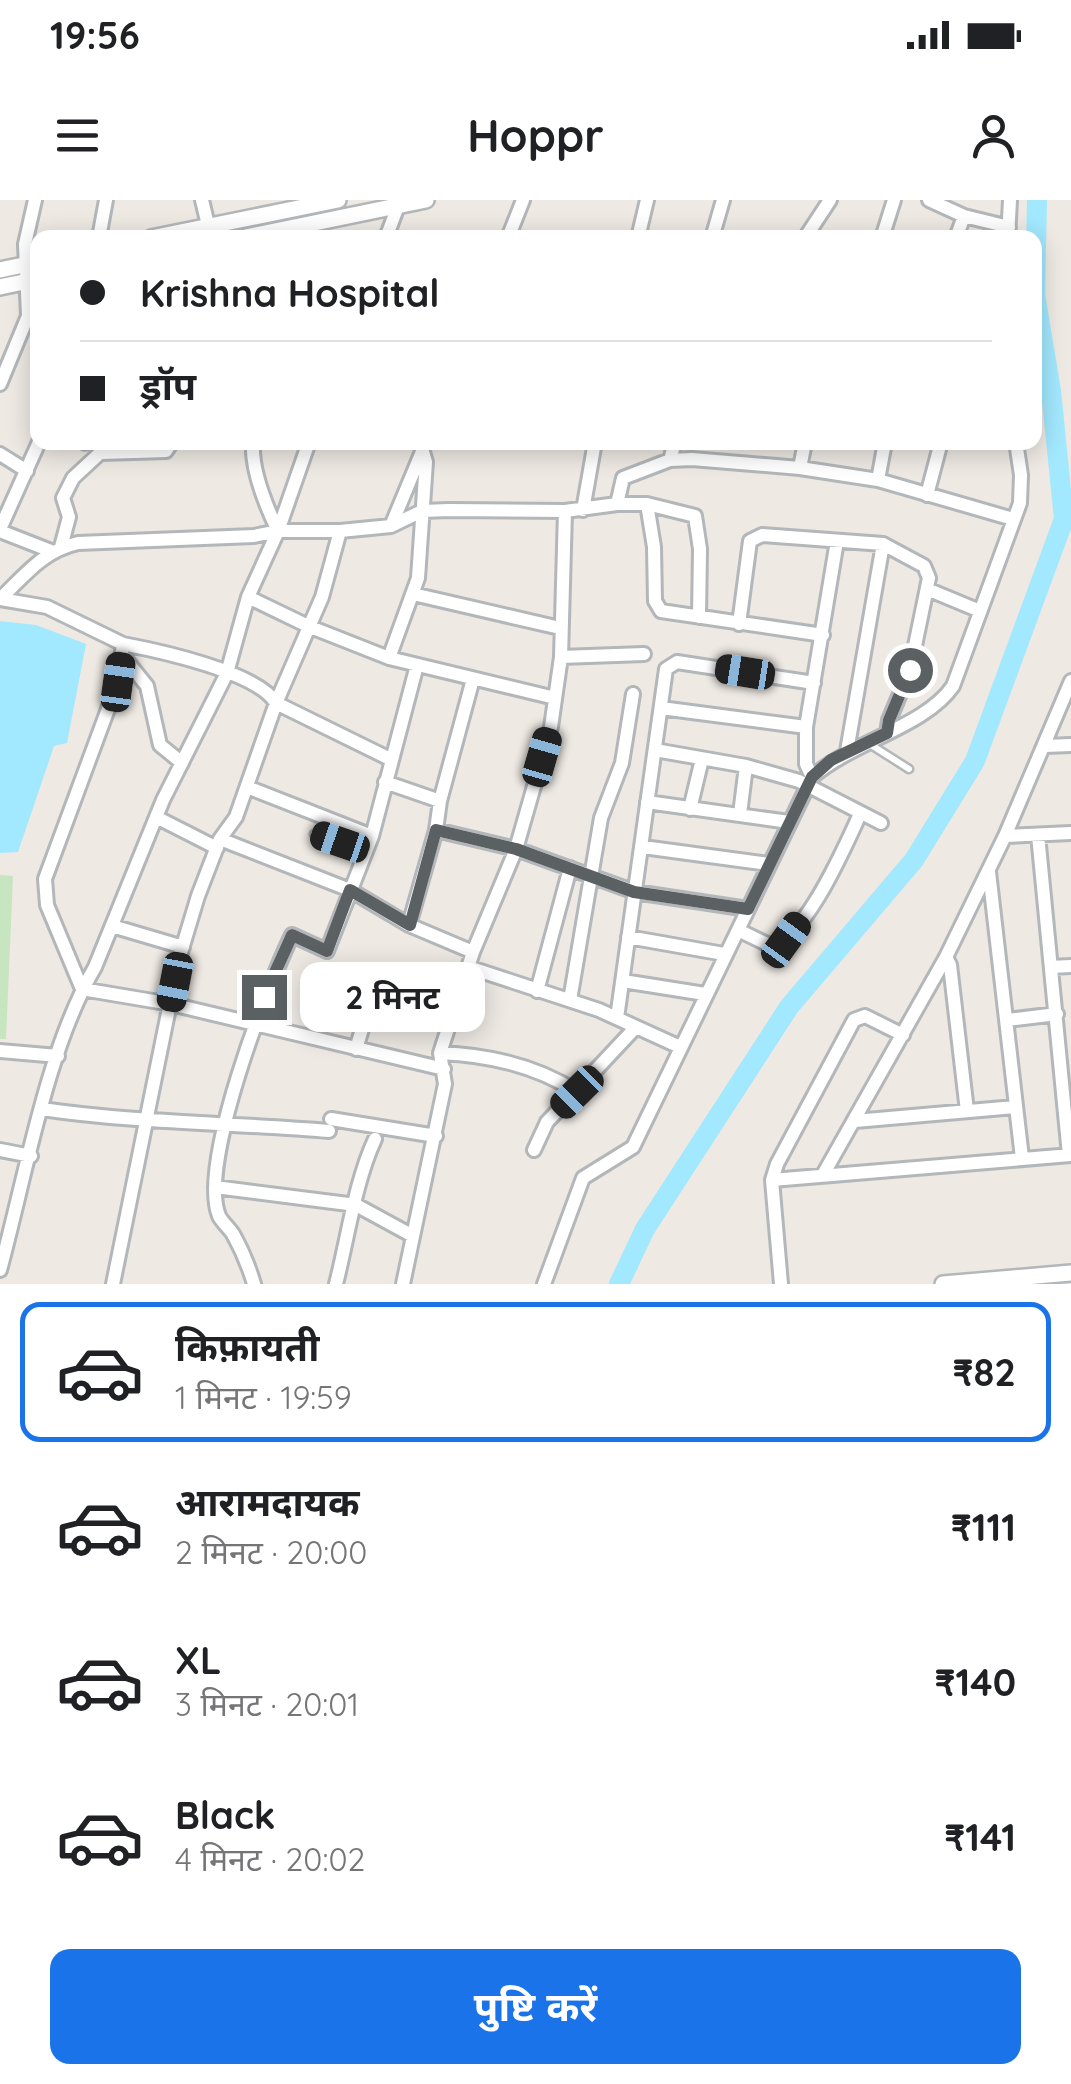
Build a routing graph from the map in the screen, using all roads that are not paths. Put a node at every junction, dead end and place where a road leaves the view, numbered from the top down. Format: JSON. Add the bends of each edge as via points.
{"nodes":[{"id":1,"x":35,"y":200,"type":"edge"},
{"id":2,"x":106,"y":200,"type":"edge"},
{"id":3,"x":202,"y":200,"type":"edge"},
{"id":4,"x":338,"y":200,"type":"edge"},
{"id":5,"x":523,"y":200,"type":"edge"},
{"id":6,"x":647,"y":200,"type":"edge"},
{"id":7,"x":723,"y":200,"type":"edge"},
{"id":8,"x":830,"y":200,"type":"edge"},
{"id":9,"x":894,"y":200,"type":"edge"},
{"id":10,"x":929,"y":200,"type":"edge"},
{"id":11,"x":1010,"y":200,"type":"edge"},
{"id":12,"x":413,"y":202,"type":"edge"},
{"id":13,"x":964,"y":216,"type":"junction"},
{"id":14,"x":208,"y":225,"type":"junction"},
{"id":15,"x":30,"y":230,"type":"edge"},
{"id":16,"x":100,"y":230,"type":"edge"},
{"id":17,"x":186,"y":230,"type":"edge"},
{"id":18,"x":279,"y":230,"type":"edge"},
{"id":19,"x":392,"y":230,"type":"edge"},
{"id":20,"x":511,"y":230,"type":"edge"},
{"id":21,"x":640,"y":230,"type":"edge"},
{"id":22,"x":714,"y":230,"type":"edge"},
{"id":23,"x":810,"y":230,"type":"edge"},
{"id":24,"x":885,"y":230,"type":"edge"},
{"id":25,"x":959,"y":230,"type":"edge"},
{"id":26,"x":989,"y":230,"type":"edge"},
{"id":27,"x":1008,"y":230,"type":"edge"},
{"id":28,"x":0,"y":270,"type":"edge"},
{"id":29,"x":30,"y":272,"type":"edge"},
{"id":30,"x":30,"y":272,"type":"edge"},
{"id":31,"x":0,"y":286,"type":"edge"},
{"id":32,"x":30,"y":287,"type":"edge"},
{"id":33,"x":0,"y":384,"type":"edge"},
{"id":34,"x":36,"y":450,"type":"edge"},
{"id":35,"x":167,"y":450,"type":"edge"},
{"id":36,"x":252,"y":450,"type":"edge"},
{"id":37,"x":306,"y":450,"type":"edge"},
{"id":38,"x":423,"y":450,"type":"edge"},
{"id":39,"x":424,"y":450,"type":"edge"},
{"id":40,"x":594,"y":450,"type":"edge"},
{"id":41,"x":673,"y":450,"type":"edge"},
{"id":42,"x":804,"y":450,"type":"edge"},
{"id":43,"x":884,"y":450,"type":"edge"},
{"id":44,"x":939,"y":450,"type":"edge"},
{"id":45,"x":1017,"y":450,"type":"edge"},
{"id":46,"x":0,"y":454,"type":"edge"},
{"id":47,"x":670,"y":460,"type":"junction"},
{"id":48,"x":800,"y":468,"type":"junction"},
{"id":49,"x":27,"y":471,"type":"junction"},
{"id":50,"x":878,"y":480,"type":"junction"},
{"id":51,"x":926,"y":495,"type":"junction"},
{"id":52,"x":616,"y":504,"type":"junction"},
{"id":53,"x":646,"y":504,"type":"junction"},
{"id":54,"x":583,"y":510,"type":"junction"},
{"id":55,"x":422,"y":511,"type":"junction"},
{"id":56,"x":565,"y":512,"type":"junction"},
{"id":57,"x":1013,"y":519,"type":"junction"},
{"id":58,"x":390,"y":526,"type":"junction"},
{"id":59,"x":0,"y":530,"type":"edge"},
{"id":60,"x":278,"y":531,"type":"junction"},
{"id":61,"x":340,"y":531,"type":"junction"},
{"id":62,"x":837,"y":540,"type":"junction"},
{"id":63,"x":884,"y":544,"type":"junction"},
{"id":64,"x":56,"y":549,"type":"junction"},
{"id":65,"x":926,"y":589,"type":"junction"},
{"id":66,"x":413,"y":594,"type":"junction"},
{"id":67,"x":248,"y":597,"type":"junction"},
{"id":68,"x":0,"y":598,"type":"edge"},
{"id":69,"x":980,"y":610,"type":"junction"},
{"id":70,"x":699,"y":617,"type":"junction"},
{"id":71,"x":740,"y":624,"type":"junction"},
{"id":72,"x":308,"y":626,"type":"junction"},
{"id":73,"x":560,"y":628,"type":"junction"},
{"id":74,"x":823,"y":635,"type":"junction"},
{"id":75,"x":122,"y":650,"type":"junction"},
{"id":76,"x":644,"y":654,"type":"dead end"},
{"id":77,"x":560,"y":657,"type":"junction"},
{"id":78,"x":389,"y":658,"type":"junction"},
{"id":79,"x":416,"y":666,"type":"junction"},
{"id":80,"x":227,"y":673,"type":"junction"},
{"id":81,"x":473,"y":679,"type":"junction"},
{"id":82,"x":1071,"y":681,"type":"edge"},
{"id":83,"x":814,"y":683,"type":"junction"},
{"id":84,"x":633,"y":694,"type":"dead end"},
{"id":85,"x":1069,"y":696,"type":"edge"},
{"id":86,"x":555,"y":698,"type":"junction"},
{"id":87,"x":276,"y":704,"type":"junction"},
{"id":88,"x":661,"y":708,"type":"junction"},
{"id":89,"x":806,"y":727,"type":"junction"},
{"id":90,"x":887,"y":733,"type":"junction"},
{"id":91,"x":865,"y":742,"type":"junction"},
{"id":92,"x":1071,"y":745,"type":"edge"},
{"id":93,"x":1045,"y":746,"type":"junction"},
{"id":94,"x":655,"y":750,"type":"junction"},
{"id":95,"x":847,"y":751,"type":"junction"},
{"id":96,"x":390,"y":759,"type":"junction"},
{"id":97,"x":702,"y":759,"type":"junction"},
{"id":98,"x":182,"y":763,"type":"junction"},
{"id":99,"x":746,"y":766,"type":"junction"},
{"id":100,"x":909,"y":769,"type":"dead end"},
{"id":101,"x":810,"y":781,"type":"junction"},
{"id":102,"x":385,"y":782,"type":"junction"},
{"id":103,"x":247,"y":787,"type":"junction"},
{"id":104,"x":440,"y":801,"type":"junction"},
{"id":105,"x":647,"y":802,"type":"junction"},
{"id":106,"x":690,"y":809,"type":"junction"},
{"id":107,"x":740,"y":814,"type":"junction"},
{"id":108,"x":860,"y":814,"type":"junction"},
{"id":109,"x":156,"y":818,"type":"junction"},
{"id":110,"x":789,"y":822,"type":"junction"},
{"id":111,"x":881,"y":823,"type":"dead end"},
{"id":112,"x":436,"y":830,"type":"junction"},
{"id":113,"x":1071,"y":833,"type":"edge"},
{"id":114,"x":314,"y":834,"type":"dead end"},
{"id":115,"x":1038,"y":835,"type":"junction"},
{"id":116,"x":372,"y":836,"type":"junction"},
{"id":117,"x":1005,"y":836,"type":"junction"},
{"id":118,"x":218,"y":844,"type":"junction"},
{"id":119,"x":643,"y":847,"type":"junction"},
{"id":120,"x":516,"y":849,"type":"junction"},
{"id":121,"x":366,"y":851,"type":"junction"},
{"id":122,"x":769,"y":864,"type":"junction"},
{"id":123,"x":570,"y":868,"type":"junction"},
{"id":124,"x":988,"y":870,"type":"junction"},
{"id":125,"x":590,"y":874,"type":"junction"},
{"id":126,"x":350,"y":890,"type":"junction"},
{"id":127,"x":634,"y":892,"type":"junction"},
{"id":128,"x":748,"y":909,"type":"junction"},
{"id":129,"x":410,"y":925,"type":"junction"},
{"id":130,"x":112,"y":926,"type":"junction"},
{"id":131,"x":738,"y":930,"type":"junction"},
{"id":132,"x":628,"y":937,"type":"junction"},
{"id":133,"x":183,"y":946,"type":"junction"},
{"id":134,"x":724,"y":954,"type":"junction"},
{"id":135,"x":946,"y":958,"type":"junction"},
{"id":136,"x":470,"y":960,"type":"junction"},
{"id":137,"x":1051,"y":966,"type":"junction"},
{"id":138,"x":1071,"y":966,"type":"edge"},
{"id":139,"x":377,"y":979,"type":"dead end"},
{"id":140,"x":622,"y":982,"type":"junction"},
{"id":141,"x":82,"y":989,"type":"junction"},
{"id":142,"x":536,"y":991,"type":"junction"},
{"id":143,"x":705,"y":994,"type":"junction"},
{"id":144,"x":570,"y":1000,"type":"junction"},
{"id":145,"x":170,"y":1004,"type":"junction"},
{"id":146,"x":1057,"y":1014,"type":"junction"},
{"id":147,"x":618,"y":1018,"type":"junction"},
{"id":148,"x":1007,"y":1020,"type":"junction"},
{"id":149,"x":254,"y":1024,"type":"junction"},
{"id":150,"x":636,"y":1027,"type":"junction"},
{"id":151,"x":903,"y":1035,"type":"junction"},
{"id":152,"x":680,"y":1047,"type":"junction"},
{"id":153,"x":356,"y":1049,"type":"junction"},
{"id":154,"x":0,"y":1051,"type":"edge"},
{"id":155,"x":440,"y":1053,"type":"junction"},
{"id":156,"x":58,"y":1056,"type":"junction"},
{"id":157,"x":444,"y":1068,"type":"junction"},
{"id":158,"x":577,"y":1092,"type":"junction"},
{"id":159,"x":1068,"y":1103,"type":"edge"},
{"id":160,"x":1015,"y":1106,"type":"junction"},
{"id":161,"x":42,"y":1109,"type":"junction"},
{"id":162,"x":967,"y":1111,"type":"junction"},
{"id":163,"x":146,"y":1119,"type":"junction"},
{"id":164,"x":855,"y":1121,"type":"junction"},
{"id":165,"x":227,"y":1122,"type":"junction"},
{"id":166,"x":436,"y":1136,"type":"junction"},
{"id":167,"x":375,"y":1139,"type":"dead end"},
{"id":168,"x":0,"y":1150,"type":"edge"},
{"id":169,"x":534,"y":1150,"type":"dead end"},
{"id":170,"x":1070,"y":1155,"type":"edge"},
{"id":171,"x":31,"y":1156,"type":"junction"},
{"id":172,"x":1022,"y":1158,"type":"junction"},
{"id":173,"x":824,"y":1173,"type":"junction"},
{"id":174,"x":772,"y":1180,"type":"junction"},
{"id":175,"x":214,"y":1187,"type":"junction"},
{"id":176,"x":356,"y":1206,"type":"junction"},
{"id":177,"x":413,"y":1236,"type":"junction"},
{"id":178,"x":0,"y":1270,"type":"edge"},
{"id":179,"x":1071,"y":1273,"type":"edge"},
{"id":180,"x":114,"y":1284,"type":"edge"},
{"id":181,"x":254,"y":1284,"type":"edge"},
{"id":182,"x":336,"y":1284,"type":"edge"},
{"id":183,"x":403,"y":1284,"type":"edge"},
{"id":184,"x":544,"y":1284,"type":"edge"},
{"id":185,"x":781,"y":1284,"type":"edge"},
{"id":186,"x":943,"y":1284,"type":"edge"}],
"edges":[{"from":1,"to":15,"type":"street"},
{"from":2,"to":16,"type":"street"},
{"from":3,"to":14,"type":"street"},
{"from":4,"to":14,"type":"street"},
{"from":5,"to":20,"type":"street"},
{"from":6,"to":21,"type":"street"},
{"from":7,"to":22,"type":"street"},
{"from":8,"to":23,"type":"street"},
{"from":9,"to":24,"type":"street"},
{"from":10,"to":13,"type":"street"},
{"from":11,"to":27,"type":"street"},
{"from":12,"to":18,"type":"street"},
{"from":12,"to":19,"type":"street"},
{"from":13,"to":25,"type":"street"},
{"from":13,"to":26,"type":"street"},
{"from":14,"to":17,"type":"street"},
{"from":28,"to":29,"type":"street"},
{"from":30,"to":31,"type":"street"},
{"from":32,"to":33,"type":"street","via":[[28,316]]},
{"from":34,"to":49,"type":"street"},
{"from":35,"to":64,"type":"street","via":[[100,453],[63,498],[69,516]]},
{"from":36,"to":60,"type":"street"},
{"from":37,"to":60,"type":"street"},
{"from":38,"to":58,"type":"street"},
{"from":39,"to":55,"type":"street"},
{"from":40,"to":54,"type":"street"},
{"from":41,"to":47,"type":"street"},
{"from":42,"to":48,"type":"street"},
{"from":43,"to":50,"type":"street"},
{"from":44,"to":51,"type":"street"},
{"from":45,"to":57,"type":"street","via":[[1020,503]]},
{"from":46,"to":49,"type":"street"},
{"from":47,"to":48,"type":"street"},
{"from":47,"to":52,"type":"street","via":[[623,478]]},
{"from":48,"to":50,"type":"street"},
{"from":49,"to":59,"type":"street"},
{"from":50,"to":51,"type":"street"},
{"from":51,"to":57,"type":"street"},
{"from":52,"to":53,"type":"street"},
{"from":52,"to":54,"type":"street"},
{"from":53,"to":70,"type":"street","via":[[656,607]]},
{"from":53,"to":70,"type":"street","via":[[695,516]]},
{"from":54,"to":56,"type":"street"},
{"from":55,"to":56,"type":"street"},
{"from":55,"to":58,"type":"street"},
{"from":55,"to":66,"type":"street"},
{"from":56,"to":73,"type":"street"},
{"from":57,"to":69,"type":"street"},
{"from":58,"to":61,"type":"street"},
{"from":59,"to":64,"type":"street"},
{"from":60,"to":61,"type":"street"},
{"from":60,"to":64,"type":"street"},
{"from":60,"to":67,"type":"street"},
{"from":61,"to":72,"type":"street"},
{"from":62,"to":63,"type":"street"},
{"from":62,"to":71,"type":"street","via":[[762,535],[750,541]]},
{"from":62,"to":74,"type":"street"},
{"from":63,"to":65,"type":"street","via":[[924,566]]},
{"from":63,"to":95,"type":"street"},
{"from":64,"to":68,"type":"street"},
{"from":65,"to":69,"type":"street"},
{"from":65,"to":90,"type":"street","via":[[910,670]]},
{"from":66,"to":73,"type":"street"},
{"from":66,"to":78,"type":"street"},
{"from":67,"to":72,"type":"street"},
{"from":67,"to":80,"type":"street"},
{"from":68,"to":75,"type":"street","via":[[47,608]]},
{"from":69,"to":90,"type":"street","via":[[944,699]]},
{"from":70,"to":71,"type":"street"},
{"from":71,"to":74,"type":"street"},
{"from":72,"to":78,"type":"street"},
{"from":72,"to":87,"type":"street"},
{"from":73,"to":77,"type":"street"},
{"from":74,"to":83,"type":"street"},
{"from":75,"to":80,"type":"street"},
{"from":75,"to":98,"type":"street","via":[[148,686],[160,745]]},
{"from":75,"to":141,"type":"street","via":[[118,682],[45,878],[47,905]]},
{"from":76,"to":77,"type":"street"},
{"from":77,"to":86,"type":"street"},
{"from":78,"to":79,"type":"street"},
{"from":79,"to":81,"type":"street"},
{"from":79,"to":96,"type":"street"},
{"from":80,"to":87,"type":"street","via":[[269,692]]},
{"from":80,"to":98,"type":"street"},
{"from":81,"to":86,"type":"street"},
{"from":81,"to":104,"type":"street"},
{"from":82,"to":85,"type":"street"},
{"from":83,"to":88,"type":"street","via":[[676,662],[666,669]]},
{"from":83,"to":89,"type":"street"},
{"from":84,"to":125,"type":"street","via":[[622,763]]},
{"from":85,"to":93,"type":"street"},
{"from":86,"to":120,"type":"street"},
{"from":87,"to":96,"type":"street"},
{"from":87,"to":103,"type":"street"},
{"from":88,"to":89,"type":"street"},
{"from":88,"to":94,"type":"street"},
{"from":89,"to":101,"type":"street"},
{"from":90,"to":91,"type":"street"},
{"from":91,"to":95,"type":"street"},
{"from":91,"to":100,"type":"lane"},
{"from":92,"to":93,"type":"street"},
{"from":93,"to":117,"type":"street"},
{"from":94,"to":97,"type":"street"},
{"from":94,"to":105,"type":"street"},
{"from":95,"to":101,"type":"street"},
{"from":96,"to":102,"type":"street"},
{"from":97,"to":99,"type":"street"},
{"from":97,"to":106,"type":"street"},
{"from":98,"to":109,"type":"street"},
{"from":99,"to":101,"type":"street"},
{"from":99,"to":107,"type":"street"},
{"from":101,"to":108,"type":"street"},
{"from":101,"to":110,"type":"street"},
{"from":102,"to":104,"type":"street"},
{"from":102,"to":116,"type":"street"},
{"from":103,"to":116,"type":"street"},
{"from":103,"to":118,"type":"street"},
{"from":104,"to":112,"type":"street"},
{"from":105,"to":106,"type":"street"},
{"from":105,"to":119,"type":"street"},
{"from":106,"to":107,"type":"street"},
{"from":107,"to":110,"type":"street"},
{"from":108,"to":111,"type":"street"},
{"from":108,"to":131,"type":"street","via":[[830,879],[786,940],[770,945]]},
{"from":109,"to":118,"type":"street"},
{"from":109,"to":130,"type":"street"},
{"from":110,"to":122,"type":"street"},
{"from":112,"to":120,"type":"street"},
{"from":112,"to":129,"type":"street"},
{"from":113,"to":115,"type":"street"},
{"from":114,"to":121,"type":"lane"},
{"from":115,"to":117,"type":"street"},
{"from":115,"to":137,"type":"street"},
{"from":116,"to":121,"type":"street"},
{"from":117,"to":124,"type":"street"},
{"from":118,"to":126,"type":"street"},
{"from":118,"to":133,"type":"street"},
{"from":119,"to":122,"type":"street"},
{"from":119,"to":127,"type":"street"},
{"from":120,"to":123,"type":"street"},
{"from":120,"to":136,"type":"street"},
{"from":121,"to":126,"type":"street"},
{"from":122,"to":128,"type":"street"},
{"from":123,"to":125,"type":"street"},
{"from":123,"to":142,"type":"street"},
{"from":124,"to":135,"type":"street"},
{"from":124,"to":148,"type":"street"},
{"from":125,"to":127,"type":"street"},
{"from":125,"to":144,"type":"street"},
{"from":126,"to":129,"type":"street"},
{"from":126,"to":149,"type":"street","via":[[327,951],[292,935]]},
{"from":127,"to":128,"type":"street"},
{"from":127,"to":132,"type":"street"},
{"from":128,"to":131,"type":"street"},
{"from":129,"to":136,"type":"street"},
{"from":130,"to":133,"type":"street"},
{"from":130,"to":141,"type":"street"},
{"from":131,"to":134,"type":"street"},
{"from":132,"to":134,"type":"street"},
{"from":132,"to":140,"type":"street"},
{"from":133,"to":145,"type":"street"},
{"from":134,"to":143,"type":"street"},
{"from":135,"to":151,"type":"street"},
{"from":135,"to":162,"type":"street"},
{"from":136,"to":142,"type":"street"},
{"from":136,"to":155,"type":"street"},
{"from":137,"to":138,"type":"street"},
{"from":137,"to":146,"type":"street"},
{"from":139,"to":153,"type":"street"},
{"from":140,"to":143,"type":"street"},
{"from":140,"to":147,"type":"street"},
{"from":141,"to":145,"type":"street"},
{"from":141,"to":156,"type":"street"},
{"from":142,"to":144,"type":"street"},
{"from":143,"to":152,"type":"street"},
{"from":144,"to":147,"type":"street"},
{"from":145,"to":149,"type":"street"},
{"from":145,"to":163,"type":"street"},
{"from":146,"to":148,"type":"street"},
{"from":146,"to":159,"type":"street"},
{"from":147,"to":150,"type":"street"},
{"from":148,"to":160,"type":"street"},
{"from":149,"to":153,"type":"street"},
{"from":149,"to":165,"type":"street"},
{"from":150,"to":152,"type":"street"},
{"from":150,"to":158,"type":"street"},
{"from":151,"to":164,"type":"street"},
{"from":151,"to":174,"type":"street","via":[[865,1016],[854,1020]]},
{"from":152,"to":184,"type":"street","via":[[632,1147],[583,1178]]},
{"from":153,"to":157,"type":"street"},
{"from":154,"to":156,"type":"street"},
{"from":155,"to":157,"type":"street"},
{"from":155,"to":158,"type":"street","via":[[514,1063]]},
{"from":156,"to":161,"type":"street"},
{"from":157,"to":166,"type":"street"},
{"from":158,"to":169,"type":"street","via":[[547,1122]]},
{"from":159,"to":170,"type":"street"},
{"from":160,"to":162,"type":"street"},
{"from":160,"to":172,"type":"street"},
{"from":161,"to":163,"type":"street"},
{"from":161,"to":171,"type":"street"},
{"from":162,"to":164,"type":"street"},
{"from":163,"to":165,"type":"street"},
{"from":163,"to":180,"type":"street"},
{"from":164,"to":173,"type":"street"},
{"from":165,"to":166,"type":"street"},
{"from":165,"to":175,"type":"street"},
{"from":166,"to":177,"type":"street"},
{"from":167,"to":176,"type":"street","via":[[362,1166]]},
{"from":168,"to":171,"type":"street"},
{"from":170,"to":172,"type":"street"},
{"from":171,"to":178,"type":"street"},
{"from":172,"to":173,"type":"street"},
{"from":173,"to":174,"type":"street"},
{"from":174,"to":185,"type":"street"},
{"from":175,"to":176,"type":"street"},
{"from":175,"to":181,"type":"street","via":[[220,1216]]},
{"from":176,"to":177,"type":"street"},
{"from":176,"to":182,"type":"street"},
{"from":177,"to":183,"type":"street"},
{"from":179,"to":186,"type":"street"}]}
